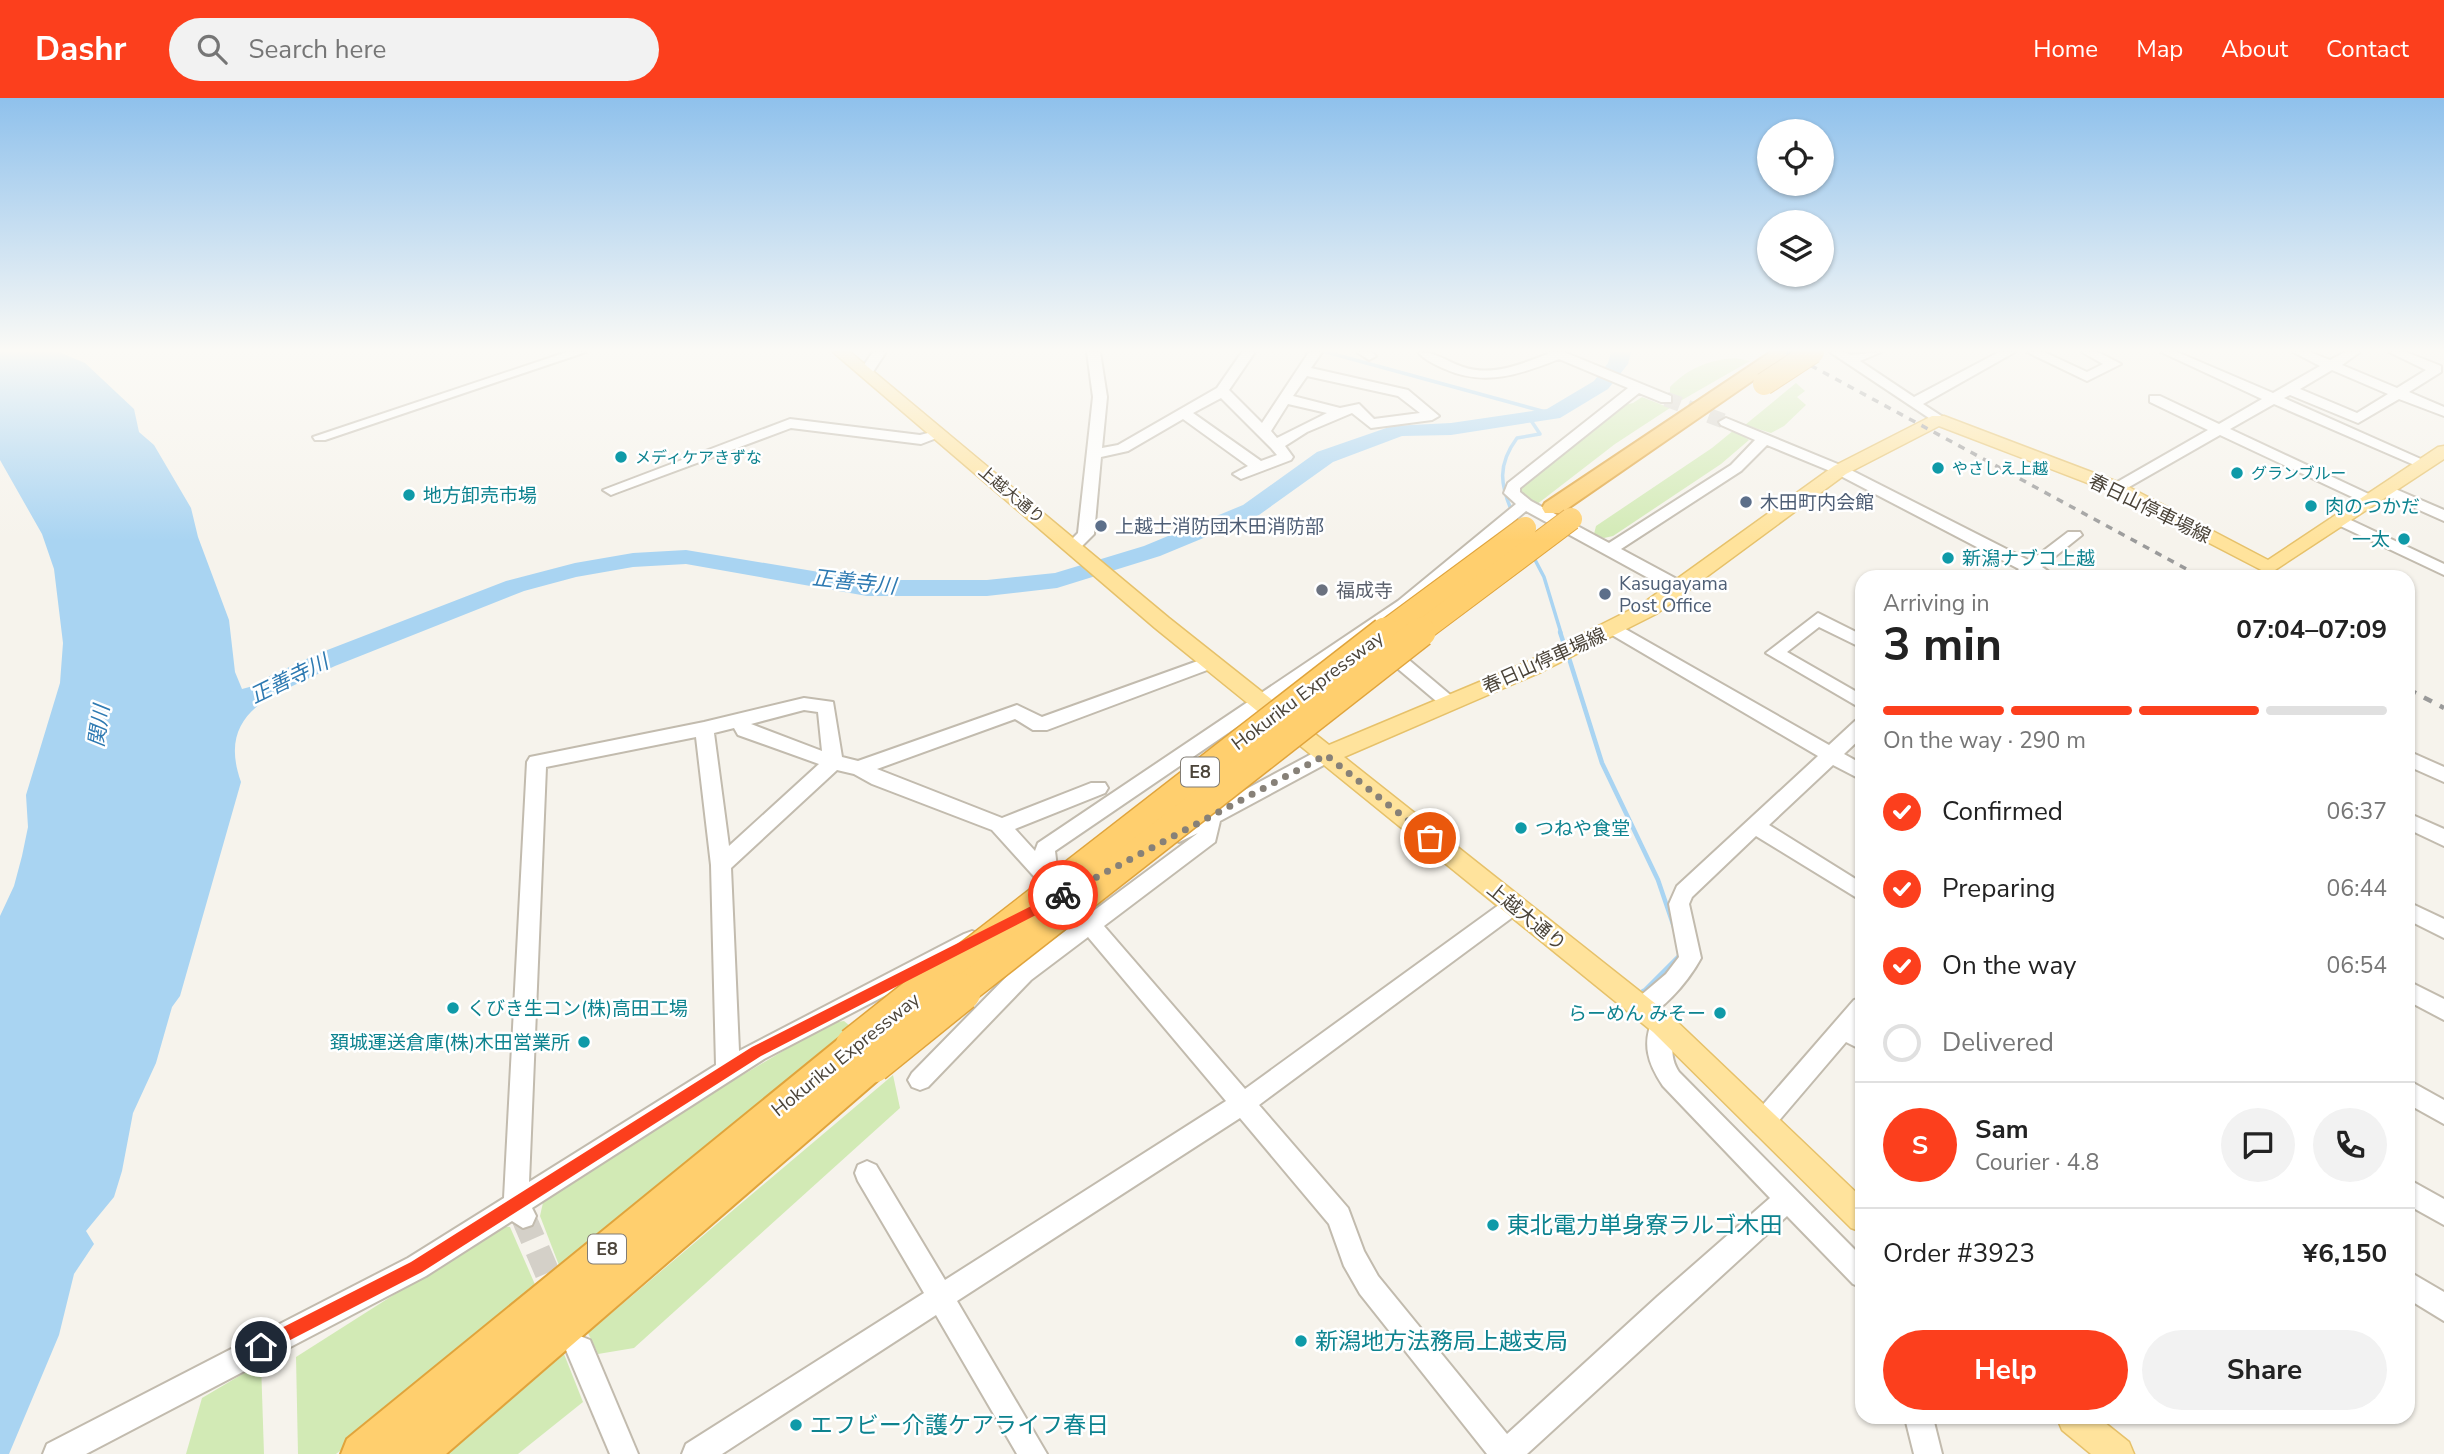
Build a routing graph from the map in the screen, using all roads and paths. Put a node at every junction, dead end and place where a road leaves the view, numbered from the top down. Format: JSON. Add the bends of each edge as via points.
{"nodes":[{"id":1,"x":386,"y":415,"type":"edge"},
{"id":2,"x":918,"y":415,"type":"edge"},
{"id":3,"x":1098,"y":415,"type":"edge"},
{"id":4,"x":1186,"y":415,"type":"joint"},
{"id":5,"x":1246,"y":415,"type":"edge"},
{"id":6,"x":1275,"y":415,"type":"edge"},
{"id":7,"x":1333,"y":415,"type":"edge"},
{"id":8,"x":1362,"y":415,"type":"edge"},
{"id":9,"x":1432,"y":415,"type":"edge"},
{"id":10,"x":1602,"y":415,"type":"edge"},
{"id":11,"x":1703,"y":415,"type":"edge"},
{"id":12,"x":1931,"y":415,"type":"edge"},
{"id":13,"x":2190,"y":415,"type":"edge"},
{"id":14,"x":2241,"y":415,"type":"edge"},
{"id":15,"x":2313,"y":415,"type":"edge"},
{"id":16,"x":1938,"y":420,"type":"junction"},
{"id":17,"x":1726,"y":422,"type":"tunnel mouth"},
{"id":18,"x":2217,"y":428,"type":"junction"},
{"id":19,"x":1263,"y":432,"type":"junction"},
{"id":20,"x":940,"y":434,"type":"junction"},
{"id":21,"x":320,"y":437,"type":"dead end"},
{"id":22,"x":1765,"y":438,"type":"junction"},
{"id":23,"x":1276,"y":445,"type":"junction"},
{"id":24,"x":2444,"y":451,"type":"edge"},
{"id":25,"x":1094,"y":454,"type":"junction"},
{"id":26,"x":2424,"y":464,"type":"junction"},
{"id":27,"x":1259,"y":467,"type":"junction"},
{"id":28,"x":1840,"y":470,"type":"junction"},
{"id":29,"x":1241,"y":474,"type":"dead end"},
{"id":30,"x":2117,"y":488,"type":"junction"},
{"id":31,"x":611,"y":490,"type":"dead end"},
{"id":32,"x":2386,"y":490,"type":"junction"},
{"id":33,"x":2370,"y":500,"type":"junction"},
{"id":34,"x":1525,"y":504,"type":"junction"},
{"id":35,"x":2444,"y":516,"type":"edge"},
{"id":36,"x":2340,"y":520,"type":"junction"},
{"id":37,"x":2074,"y":535,"type":"dead end"},
{"id":38,"x":1610,"y":549,"type":"junction"},
{"id":39,"x":1079,"y":551,"type":"junction"},
{"id":40,"x":2019,"y":570,"type":"edge"},
{"id":41,"x":2026,"y":570,"type":"edge"},
{"id":42,"x":2444,"y":570,"type":"edge"},
{"id":43,"x":1680,"y":588,"type":"junction"},
{"id":44,"x":1613,"y":628,"type":"junction"},
{"id":45,"x":1364,"y":631,"type":"junction"},
{"id":46,"x":1855,"y":638,"type":"edge"},
{"id":47,"x":1212,"y":662,"type":"junction"},
{"id":48,"x":1855,"y":699,"type":"edge"},
{"id":49,"x":1261,"y":702,"type":"junction"},
{"id":50,"x":1448,"y":702,"type":"junction"},
{"id":51,"x":739,"y":721,"type":"junction"},
{"id":52,"x":704,"y":729,"type":"junction"},
{"id":53,"x":1855,"y":732,"type":"edge"},
{"id":54,"x":1829,"y":754,"type":"junction"},
{"id":55,"x":1326,"y":755,"type":"junction"},
{"id":56,"x":2415,"y":761,"type":"edge"},
{"id":57,"x":833,"y":762,"type":"junction"},
{"id":58,"x":859,"y":768,"type":"junction"},
{"id":59,"x":1855,"y":769,"type":"edge"},
{"id":60,"x":2444,"y":775,"type":"edge"},
{"id":61,"x":1098,"y":788,"type":"dead end"},
{"id":62,"x":1210,"y":817,"type":"junction"},
{"id":63,"x":2415,"y":824,"type":"edge"},
{"id":64,"x":1754,"y":825,"type":"junction"},
{"id":65,"x":1001,"y":827,"type":"junction"},
{"id":66,"x":2444,"y":838,"type":"edge"},
{"id":67,"x":721,"y":865,"type":"junction"},
{"id":68,"x":1048,"y":877,"type":"junction"},
{"id":69,"x":1855,"y":889,"type":"edge"},
{"id":70,"x":1063,"y":895,"type":"junction"},
{"id":71,"x":1514,"y":905,"type":"junction"},
{"id":72,"x":2415,"y":914,"type":"edge"},
{"id":73,"x":1090,"y":923,"type":"junction"},
{"id":74,"x":2444,"y":929,"type":"edge"},
{"id":75,"x":2415,"y":994,"type":"edge"},
{"id":76,"x":1641,"y":1009,"type":"junction"},
{"id":77,"x":2444,"y":1010,"type":"edge"},
{"id":78,"x":1662,"y":1024,"type":"junction"},
{"id":79,"x":1853,"y":1034,"type":"edge"},
{"id":80,"x":864,"y":1055,"type":"junction"},
{"id":81,"x":728,"y":1069,"type":"junction"},
{"id":82,"x":920,"y":1080,"type":"dead end"},
{"id":83,"x":2415,"y":1095,"type":"edge"},
{"id":84,"x":1245,"y":1102,"type":"junction"},
{"id":85,"x":2444,"y":1113,"type":"edge"},
{"id":86,"x":1762,"y":1123,"type":"junction"},
{"id":87,"x":867,"y":1173,"type":"dead end"},
{"id":88,"x":2415,"y":1195,"type":"edge"},
{"id":89,"x":1788,"y":1199,"type":"junction"},
{"id":90,"x":520,"y":1210,"type":"junction"},
{"id":91,"x":1855,"y":1211,"type":"edge"},
{"id":92,"x":2444,"y":1213,"type":"edge"},
{"id":93,"x":1855,"y":1268,"type":"edge"},
{"id":94,"x":2415,"y":1289,"type":"edge"},
{"id":95,"x":938,"y":1297,"type":"junction"},
{"id":96,"x":2444,"y":1308,"type":"edge"},
{"id":97,"x":580,"y":1350,"type":"dead end"},
{"id":98,"x":1920,"y":1424,"type":"edge"},
{"id":99,"x":2081,"y":1424,"type":"edge"},
{"id":100,"x":57,"y":1454,"type":"edge"},
{"id":101,"x":362,"y":1454,"type":"edge"},
{"id":102,"x":414,"y":1454,"type":"edge"},
{"id":103,"x":624,"y":1454,"type":"edge"},
{"id":104,"x":696,"y":1454,"type":"edge"},
{"id":105,"x":1032,"y":1454,"type":"edge"},
{"id":106,"x":1506,"y":1454,"type":"edge"},
{"id":107,"x":1928,"y":1454,"type":"edge"},
{"id":108,"x":2117,"y":1454,"type":"edge"}],
"edges":[{"from":1,"to":21,"type":"street"},
{"from":2,"to":20,"type":"main road","name":"上越大通り"},
{"from":3,"to":25,"type":"street"},
{"from":4,"to":25,"type":"street","via":[[1123,449]]},
{"from":4,"to":27,"type":"street"},
{"from":5,"to":19,"type":"street"},
{"from":6,"to":19,"type":"street"},
{"from":7,"to":23,"type":"street"},
{"from":8,"to":9,"type":"street","via":[[1371,424]]},
{"from":10,"to":34,"type":"street","via":[[1513,486],[1512,493]]},
{"from":11,"to":80,"type":"highway","name":"Hokuriku Expressway","number":"E8","bridge":true,"via":[[1562,513],[1097,881]]},
{"from":12,"to":16,"type":"street"},
{"from":13,"to":18,"type":"street"},
{"from":14,"to":18,"type":"street"},
{"from":15,"to":26,"type":"street"},
{"from":16,"to":28,"type":"main road","name":"春日山停車場線"},
{"from":16,"to":30,"type":"main road","name":"春日山停車場線"},
{"from":17,"to":22,"type":"street"},
{"from":18,"to":30,"type":"street"},
{"from":18,"to":33,"type":"street"},
{"from":19,"to":23,"type":"street"},
{"from":20,"to":31,"type":"street","via":[[921,440],[790,423]]},
{"from":20,"to":39,"type":"main road","name":"上越大通り"},
{"from":22,"to":28,"type":"street"},
{"from":22,"to":38,"type":"street","via":[[1736,468]]},
{"from":23,"to":27,"type":"street","via":[[1286,457]]},
{"from":24,"to":26,"type":"main road"},
{"from":25,"to":39,"type":"street","via":[[1086,534]]},
{"from":26,"to":32,"type":"main road"},
{"from":27,"to":29,"type":"street"},
{"from":28,"to":40,"type":"street"},
{"from":28,"to":43,"type":"main road","name":"春日山停車場線"},
{"from":30,"to":36,"type":"main road","name":"春日山停車場線","via":[[2269,568]]},
{"from":32,"to":33,"type":"main road"},
{"from":32,"to":35,"type":"street"},
{"from":33,"to":36,"type":"main road"},
{"from":34,"to":38,"type":"street"},
{"from":34,"to":45,"type":"street","via":[[1404,605]]},
{"from":36,"to":42,"type":"street"},
{"from":37,"to":41,"type":"street"},
{"from":38,"to":43,"type":"street"},
{"from":39,"to":47,"type":"main road","name":"上越大通り"},
{"from":43,"to":44,"type":"main road","name":"春日山停車場線"},
{"from":44,"to":50,"type":"main road","name":"春日山停車場線"},
{"from":44,"to":54,"type":"street"},
{"from":45,"to":49,"type":"street"},
{"from":45,"to":50,"type":"street"},
{"from":46,"to":48,"type":"street","via":[[1818,619],[1775,653]]},
{"from":47,"to":49,"type":"main road","name":"上越大通り"},
{"from":47,"to":58,"type":"street","via":[[1040,725],[1017,712]]},
{"from":49,"to":55,"type":"main road","name":"上越大通り"},
{"from":49,"to":68,"type":"street","via":[[1045,848]]},
{"from":50,"to":55,"type":"main road","name":"春日山停車場線"},
{"from":51,"to":52,"type":"street"},
{"from":51,"to":57,"type":"street","via":[[746,730]]},
{"from":51,"to":57,"type":"street","via":[[804,704],[827,706]]},
{"from":52,"to":67,"type":"street"},
{"from":52,"to":90,"type":"street","via":[[537,762]]},
{"from":53,"to":54,"type":"street"},
{"from":54,"to":59,"type":"street"},
{"from":54,"to":64,"type":"street"},
{"from":55,"to":62,"type":"street"},
{"from":55,"to":71,"type":"main road","name":"上越大通り"},
{"from":56,"to":60,"type":"street"},
{"from":57,"to":58,"type":"street"},
{"from":57,"to":67,"type":"street"},
{"from":58,"to":65,"type":"street"},
{"from":61,"to":65,"type":"street"},
{"from":62,"to":70,"type":"street"},
{"from":62,"to":73,"type":"street","via":[[1208,837]]},
{"from":63,"to":66,"type":"street"},
{"from":64,"to":69,"type":"street"},
{"from":64,"to":76,"type":"street","via":[[1684,892],[1679,904],[1690,958],[1674,981]]},
{"from":65,"to":68,"type":"street"},
{"from":67,"to":81,"type":"street"},
{"from":68,"to":70,"type":"street"},
{"from":70,"to":73,"type":"street"},
{"from":70,"to":81,"type":"street","via":[[830,1012]]},
{"from":71,"to":76,"type":"main road","name":"上越大通り"},
{"from":71,"to":84,"type":"street"},
{"from":72,"to":74,"type":"street"},
{"from":73,"to":82,"type":"street","via":[[1023,974]]},
{"from":73,"to":84,"type":"street"},
{"from":75,"to":77,"type":"street"},
{"from":76,"to":78,"type":"main road","name":"上越大通り"},
{"from":78,"to":86,"type":"main road","name":"上越大通り"},
{"from":78,"to":89,"type":"street","via":[[1659,1060],[1671,1079]]},
{"from":79,"to":86,"type":"street"},
{"from":80,"to":101,"type":"highway","name":"Hokuriku Expressway","number":"E8"},
{"from":80,"to":102,"type":"highway","name":"Hokuriku Expressway","number":"E8"},
{"from":81,"to":90,"type":"street"},
{"from":83,"to":85,"type":"street"},
{"from":84,"to":95,"type":"street"},
{"from":84,"to":106,"type":"street","via":[[1339,1217],[1369,1285]]},
{"from":86,"to":91,"type":"main road","name":"上越大通り"},
{"from":87,"to":95,"type":"street"},
{"from":88,"to":92,"type":"street"},
{"from":89,"to":93,"type":"street"},
{"from":89,"to":106,"type":"street"},
{"from":90,"to":100,"type":"street"},
{"from":94,"to":96,"type":"street"},
{"from":95,"to":104,"type":"street"},
{"from":95,"to":105,"type":"street"},
{"from":97,"to":103,"type":"street"},
{"from":98,"to":107,"type":"street"},
{"from":99,"to":108,"type":"main road"}]}
